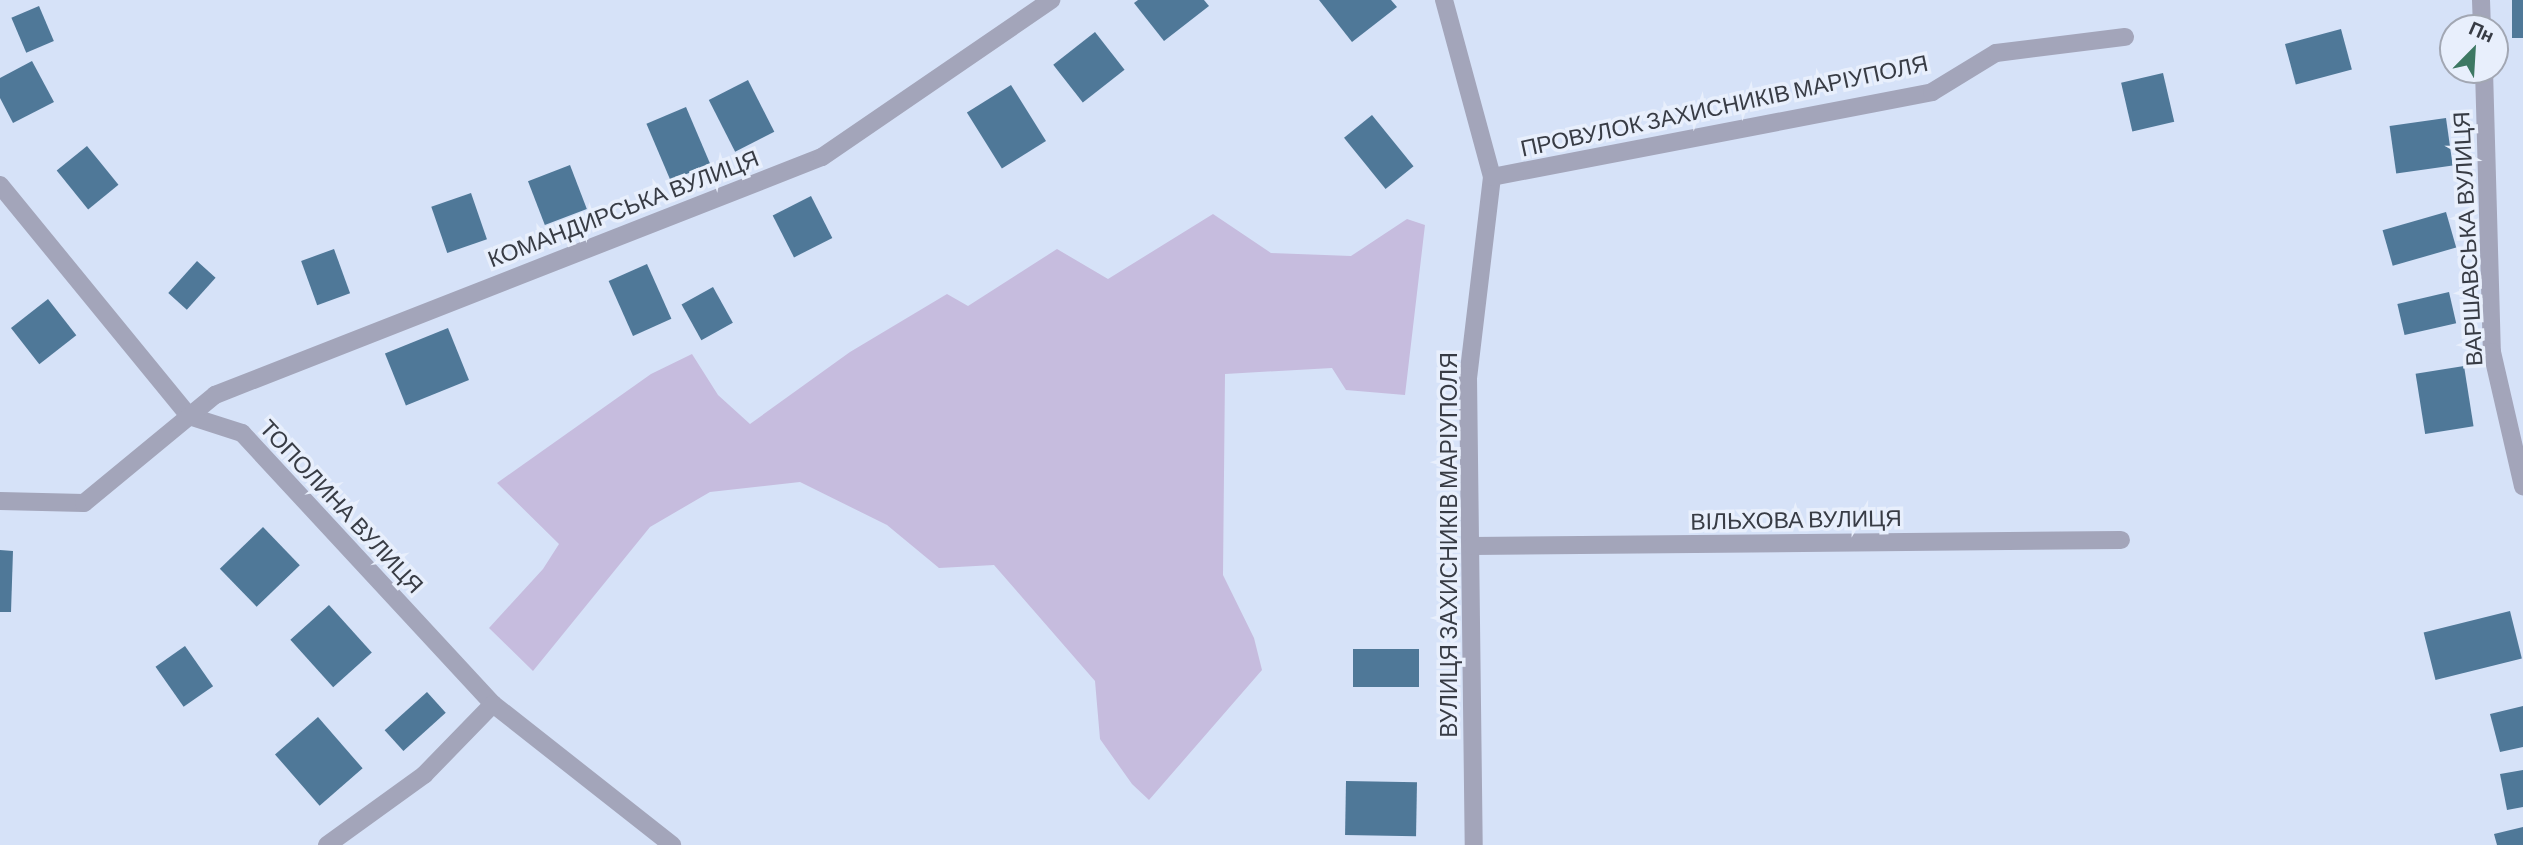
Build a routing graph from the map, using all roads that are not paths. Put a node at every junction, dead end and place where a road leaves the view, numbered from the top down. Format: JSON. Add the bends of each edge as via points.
{"nodes":[{"id":1,"x":1051,"y":0,"type":"edge"},
{"id":2,"x":1444,"y":0,"type":"edge"},
{"id":3,"x":2125,"y":37,"type":"dead end"},
{"id":4,"x":2484,"y":84,"type":"edge"},
{"id":5,"x":1492,"y":177,"type":"junction"},
{"id":6,"x":0,"y":185,"type":"edge"},
{"id":7,"x":189,"y":416,"type":"junction"},
{"id":8,"x":2523,"y":486,"type":"edge"},
{"id":9,"x":0,"y":501,"type":"edge"},
{"id":10,"x":2121,"y":540,"type":"dead end"},
{"id":11,"x":1472,"y":547,"type":"junction"},
{"id":12,"x":494,"y":704,"type":"junction"},
{"id":13,"x":327,"y":845,"type":"edge"},
{"id":14,"x":672,"y":845,"type":"edge"},
{"id":15,"x":1474,"y":845,"type":"edge"}],
"edges":[{"from":1,"to":7,"type":"street","name":"КОМАНДИРСЬКА ВУЛИЦЯ","via":[[822,156],[215,395]]},
{"from":2,"to":5,"type":"street","name":"ВУЛИЦЯ ЗАХИСНИКІВ МАРІУПОЛЯ"},
{"from":3,"to":5,"type":"street","name":"ПРОВУЛОК ЗАХИСНИКІВ МАРІУПОЛЯ","via":[[1996,53],[1932,92]]},
{"from":4,"to":8,"type":"street","name":"ВАРШАВСЬКА ВУЛИЦЯ","via":[[2492,352]]},
{"from":5,"to":11,"type":"street","name":"ВУЛИЦЯ ЗАХИСНИКІВ МАРІУПОЛЯ","via":[[1468,377]]},
{"from":6,"to":7,"type":"street"},
{"from":7,"to":9,"type":"street","name":"КОМАНДИРСЬКА ВУЛИЦЯ","via":[[85,503]]},
{"from":7,"to":12,"type":"street","name":"ТОПОЛИНА ВУЛИЦЯ","via":[[242,433]]},
{"from":10,"to":11,"type":"street","name":"ВІЛЬХОВА ВУЛИЦЯ"},
{"from":11,"to":15,"type":"street","name":"ВУЛИЦЯ ЗАХИСНИКІВ МАРІУПОЛЯ"},
{"from":12,"to":13,"type":"street","via":[[424,775]]},
{"from":12,"to":14,"type":"street","name":"ТОПОЛИНА ВУЛИЦЯ"}]}
